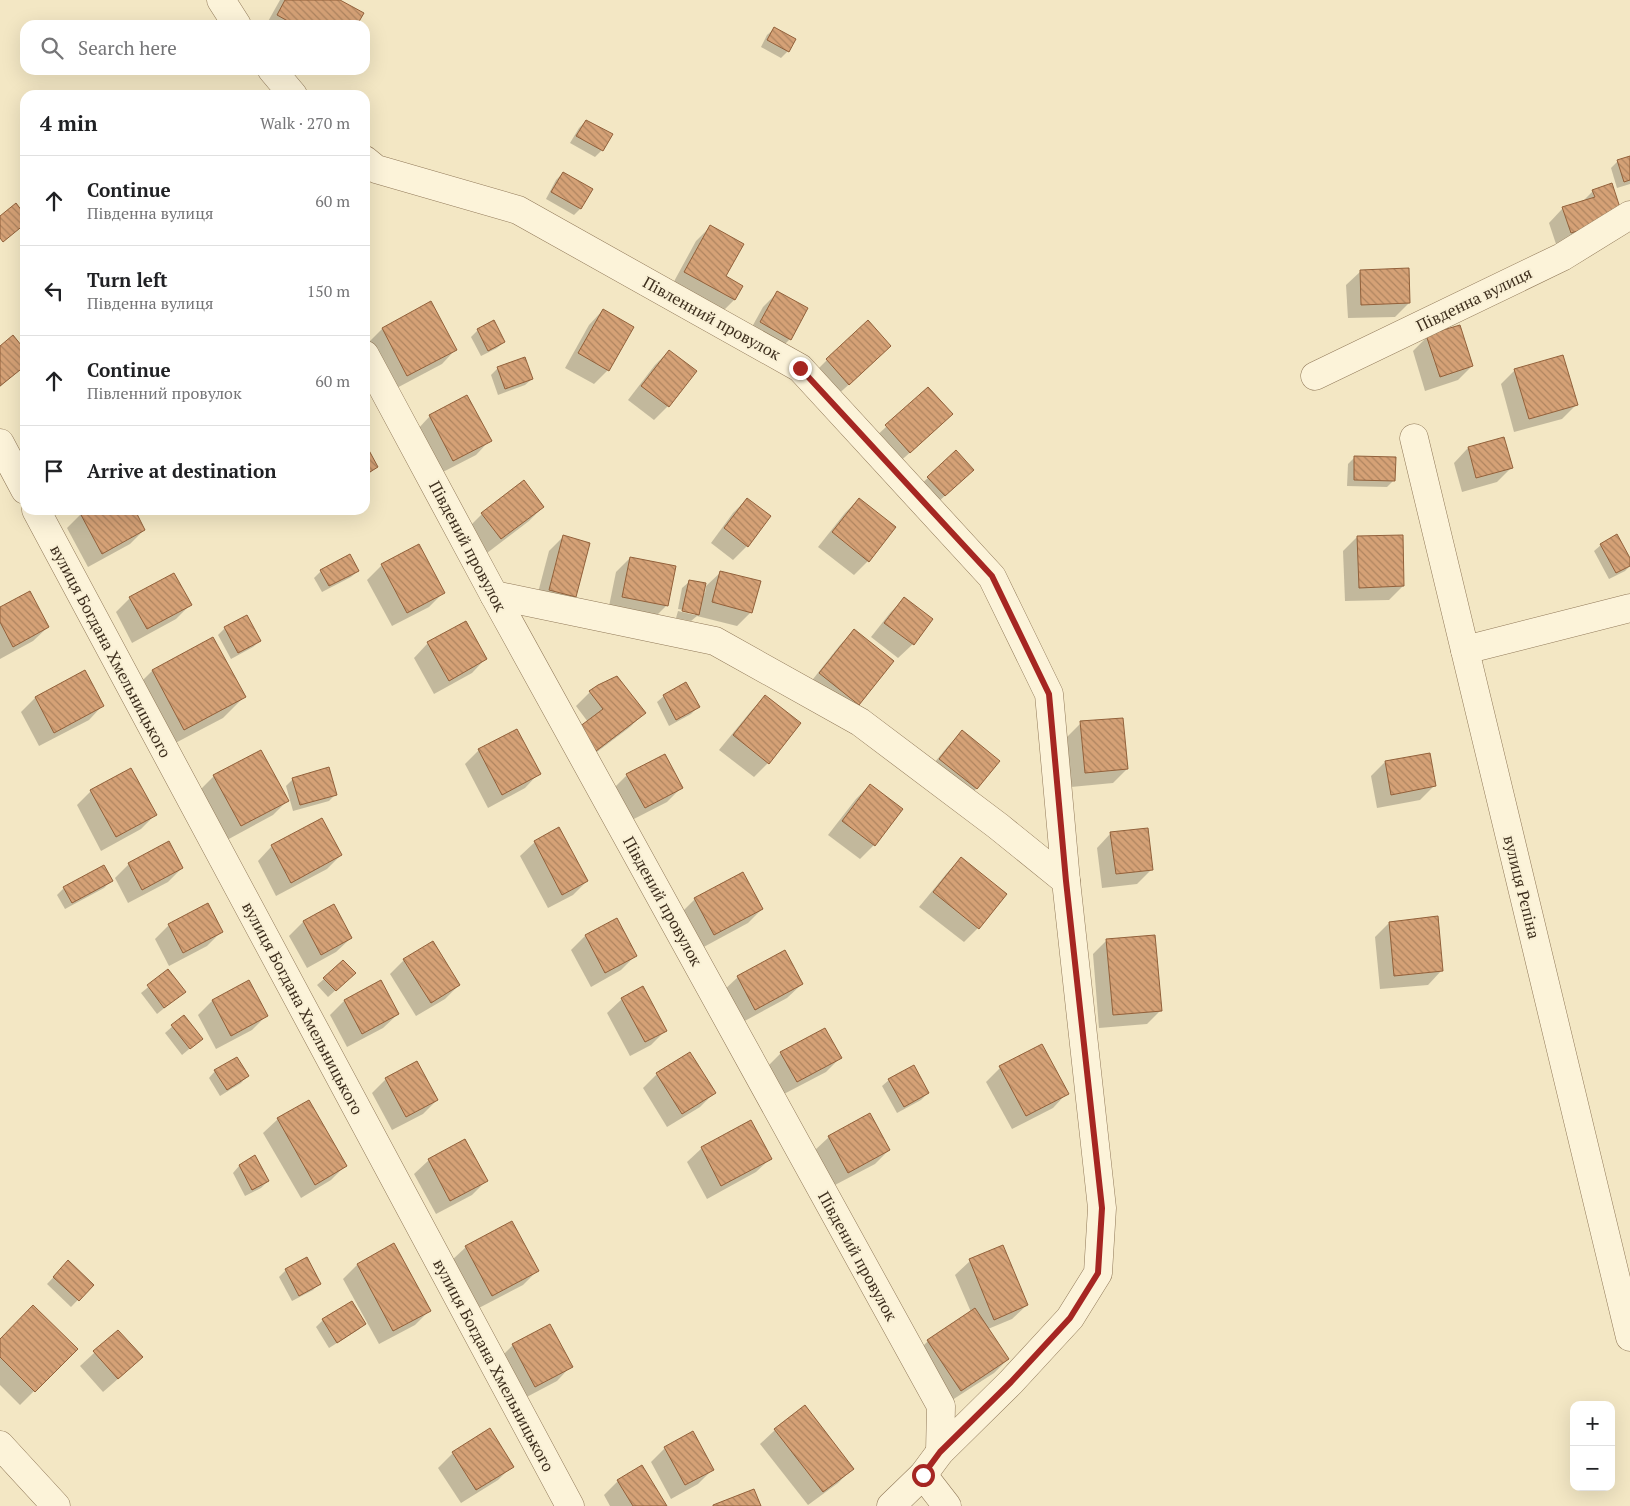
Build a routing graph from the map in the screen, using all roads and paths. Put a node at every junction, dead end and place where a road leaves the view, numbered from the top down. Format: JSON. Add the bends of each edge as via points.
{"nodes":[{"id":1,"x":220,"y":0,"type":"edge"},
{"id":2,"x":234,"y":20,"type":"edge"},
{"id":3,"x":276,"y":75,"type":"edge"},
{"id":4,"x":289,"y":90,"type":"edge"},
{"id":5,"x":370,"y":164,"type":"edge"},
{"id":6,"x":1630,"y":215,"type":"edge"},
{"id":7,"x":370,"y":364,"type":"edge"},
{"id":8,"x":1315,"y":376,"type":"dead end"},
{"id":9,"x":1414,"y":438,"type":"dead end"},
{"id":10,"x":0,"y":444,"type":"edge"},
{"id":11,"x":20,"y":481,"type":"edge"},
{"id":12,"x":39,"y":515,"type":"edge"},
{"id":13,"x":494,"y":595,"type":"junction"},
{"id":14,"x":1630,"y":608,"type":"edge"},
{"id":15,"x":1465,"y":650,"type":"junction"},
{"id":16,"x":1066,"y":881,"type":"junction"},
{"id":17,"x":1630,"y":1337,"type":"edge"},
{"id":18,"x":0,"y":1445,"type":"edge"},
{"id":19,"x":940,"y":1452,"type":"junction"},
{"id":20,"x":923,"y":1475,"type":"junction"},
{"id":21,"x":56,"y":1506,"type":"edge"},
{"id":22,"x":570,"y":1506,"type":"edge"},
{"id":23,"x":891,"y":1506,"type":"edge"},
{"id":24,"x":947,"y":1506,"type":"edge"}],
"edges":[{"from":1,"to":2,"type":"street"},
{"from":3,"to":4,"type":"street"},
{"from":5,"to":16,"type":"street","name":"Півленний провулок","via":[[376,169],[518,210],[800,368],[992,576],[1049,694]]},
{"from":6,"to":8,"type":"street","name":"Південна вулиця","via":[[1562,257]]},
{"from":7,"to":13,"type":"street","name":"Південий провулок"},
{"from":9,"to":15,"type":"street","name":"вулиця Рєпіна"},
{"from":10,"to":11,"type":"street"},
{"from":12,"to":22,"type":"street","name":"вулиця Богдана Хмельницького"},
{"from":13,"to":16,"type":"street","via":[[715,641],[860,722]]},
{"from":13,"to":19,"type":"street","name":"Південий провулок","via":[[940,1406]]},
{"from":14,"to":15,"type":"street"},
{"from":15,"to":17,"type":"street","name":"вулиця Рєпіна"},
{"from":16,"to":19,"type":"street","via":[[1102,1208],[1098,1273],[1070,1318]]},
{"from":18,"to":21,"type":"street"},
{"from":19,"to":20,"type":"street"},
{"from":20,"to":23,"type":"street"},
{"from":20,"to":24,"type":"street"}]}
